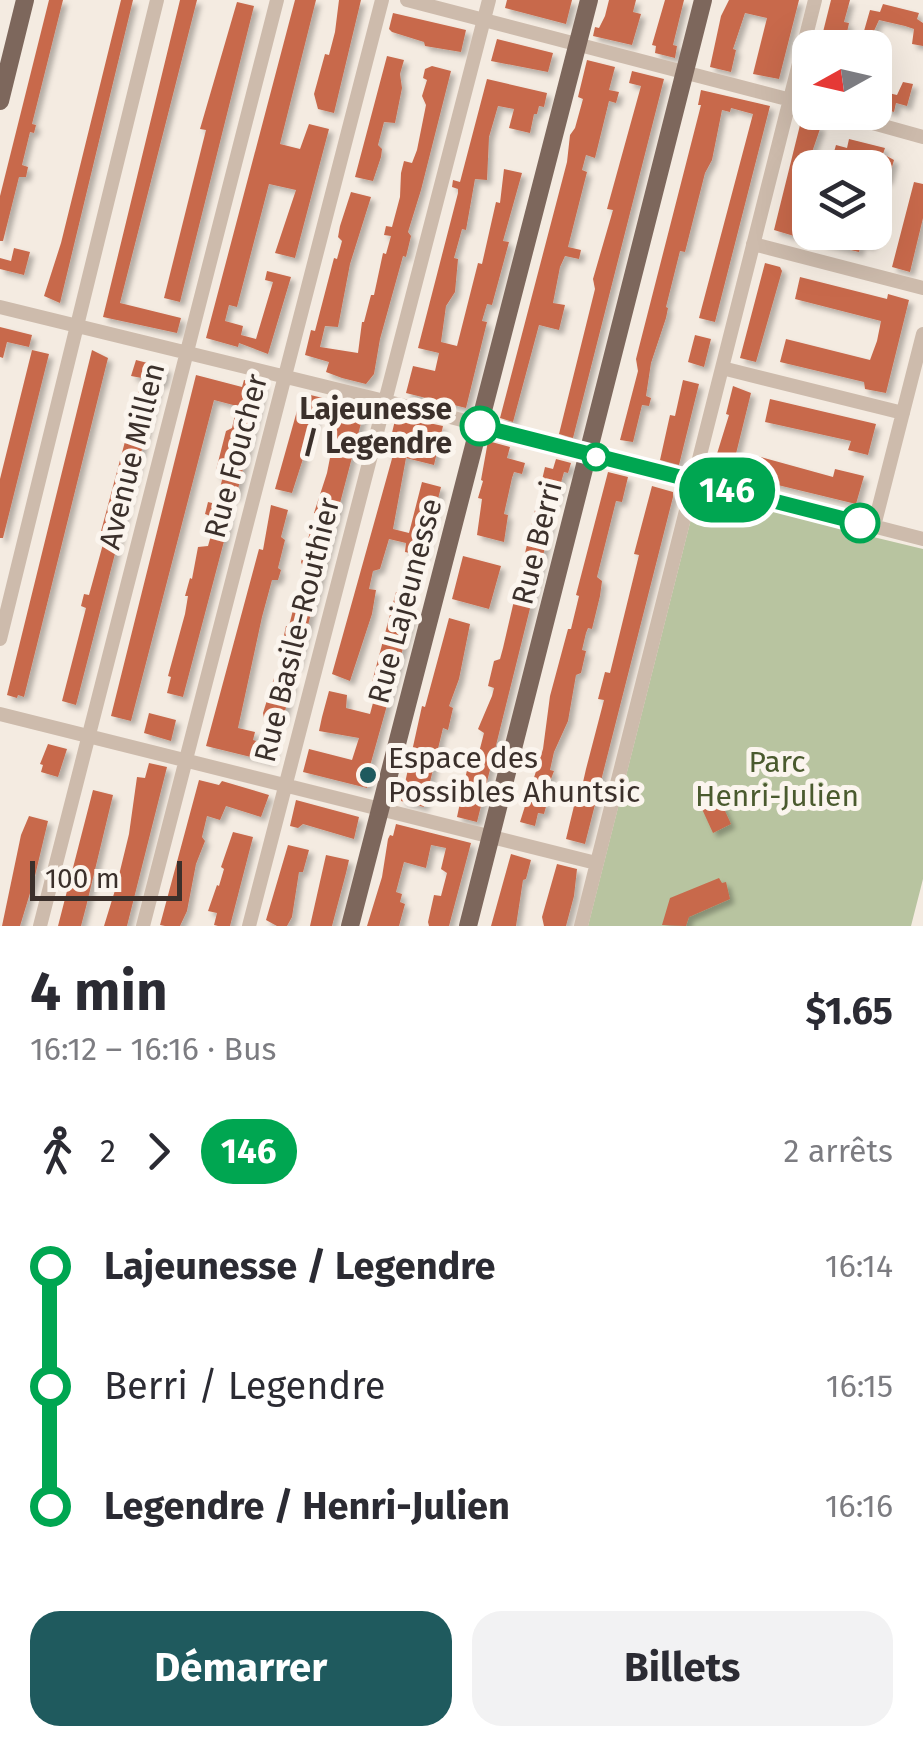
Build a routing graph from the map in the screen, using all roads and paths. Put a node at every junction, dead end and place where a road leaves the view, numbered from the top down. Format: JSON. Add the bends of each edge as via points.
{"nodes":[{"id":1,"x":25,"y":0,"type":"edge"},
{"id":2,"x":158,"y":0,"type":"edge"},
{"id":3,"x":277,"y":0,"type":"edge"},
{"id":4,"x":382,"y":0,"type":"edge"},
{"id":5,"x":408,"y":0,"type":"edge"},
{"id":6,"x":489,"y":0,"type":"edge"},
{"id":7,"x":589,"y":0,"type":"edge"},
{"id":8,"x":703,"y":0,"type":"edge"},
{"id":9,"x":814,"y":0,"type":"edge"},
{"id":10,"x":484,"y":18,"type":"junction"},
{"id":11,"x":578,"y":44,"type":"junction"},
{"id":12,"x":684,"y":73,"type":"junction"},
{"id":13,"x":790,"y":99,"type":"junction"},
{"id":14,"x":0,"y":101,"type":"edge"},
{"id":15,"x":892,"y":128,"type":"edge"},
{"id":16,"x":923,"y":137,"type":"edge"},
{"id":17,"x":753,"y":244,"type":"junction"},
{"id":18,"x":923,"y":288,"type":"edge"},
{"id":19,"x":0,"y":308,"type":"edge"},
{"id":20,"x":78,"y":326,"type":"junction"},
{"id":21,"x":923,"y":334,"type":"edge"},
{"id":22,"x":187,"y":354,"type":"junction"},
{"id":23,"x":722,"y":368,"type":"junction"},
{"id":24,"x":285,"y":376,"type":"junction"},
{"id":25,"x":385,"y":401,"type":"junction"},
{"id":26,"x":903,"y":413,"type":"junction"},
{"id":27,"x":480,"y":426,"type":"junction"},
{"id":28,"x":588,"y":454,"type":"junction"},
{"id":29,"x":693,"y":481,"type":"junction"},
{"id":30,"x":874,"y":526,"type":"junction"},
{"id":31,"x":923,"y":539,"type":"edge"},
{"id":32,"x":0,"y":639,"type":"edge"},
{"id":33,"x":0,"y":714,"type":"edge"},
{"id":34,"x":89,"y":735,"type":"junction"},
{"id":35,"x":185,"y":759,"type":"junction"},
{"id":36,"x":286,"y":784,"type":"junction"},
{"id":37,"x":381,"y":808,"type":"junction"},
{"id":38,"x":491,"y":836,"type":"junction"},
{"id":39,"x":596,"y":863,"type":"junction"},
{"id":40,"x":40,"y":926,"type":"edge"},
{"id":41,"x":143,"y":926,"type":"edge"},
{"id":42,"x":249,"y":926,"type":"edge"},
{"id":43,"x":350,"y":926,"type":"edge"},
{"id":44,"x":468,"y":926,"type":"edge"},
{"id":45,"x":580,"y":926,"type":"edge"}],
"edges":[{"from":1,"to":14,"type":"main road"},
{"from":2,"to":20,"type":"street"},
{"from":3,"to":22,"type":"street","name":"Avenue Millen"},
{"from":4,"to":24,"type":"street","name":"Rue Foucher"},
{"from":5,"to":10,"type":"street"},
{"from":6,"to":10,"type":"street","name":"Rue Basile-Routhier"},
{"from":7,"to":11,"type":"main road","name":"Rue Lajeunesse"},
{"from":8,"to":12,"type":"main road","name":"Rue Berri"},
{"from":9,"to":13,"type":"street"},
{"from":10,"to":11,"type":"street"},
{"from":10,"to":25,"type":"street","name":"Rue Basile-Routhier"},
{"from":11,"to":12,"type":"street"},
{"from":11,"to":27,"type":"main road","name":"Rue Lajeunesse"},
{"from":12,"to":13,"type":"street"},
{"from":12,"to":28,"type":"main road","name":"Rue Berri"},
{"from":13,"to":17,"type":"street"},
{"from":15,"to":16,"type":"street"},
{"from":17,"to":18,"type":"street"},
{"from":17,"to":23,"type":"street"},
{"from":19,"to":20,"type":"street"},
{"from":20,"to":22,"type":"street"},
{"from":20,"to":32,"type":"street"},
{"from":21,"to":26,"type":"street"},
{"from":22,"to":24,"type":"street"},
{"from":22,"to":34,"type":"street","name":"Avenue Millen"},
{"from":23,"to":26,"type":"street"},
{"from":23,"to":29,"type":"street"},
{"from":24,"to":25,"type":"street"},
{"from":24,"to":35,"type":"street","name":"Rue Foucher"},
{"from":25,"to":27,"type":"street"},
{"from":25,"to":36,"type":"street","name":"Rue Basile-Routhier"},
{"from":26,"to":30,"type":"street"},
{"from":27,"to":28,"type":"street"},
{"from":27,"to":37,"type":"main road","name":"Rue Lajeunesse"},
{"from":28,"to":29,"type":"street"},
{"from":28,"to":38,"type":"main road","name":"Rue Berri"},
{"from":29,"to":30,"type":"street"},
{"from":29,"to":39,"type":"street"},
{"from":30,"to":31,"type":"street"},
{"from":33,"to":34,"type":"street"},
{"from":34,"to":35,"type":"street"},
{"from":34,"to":40,"type":"street","name":"Avenue Millen"},
{"from":35,"to":36,"type":"street"},
{"from":35,"to":41,"type":"street","name":"Rue Foucher"},
{"from":36,"to":37,"type":"street"},
{"from":36,"to":42,"type":"street","name":"Rue Basile-Routhier"},
{"from":37,"to":38,"type":"street"},
{"from":37,"to":43,"type":"main road","name":"Rue Lajeunesse"},
{"from":38,"to":39,"type":"street"},
{"from":38,"to":44,"type":"main road","name":"Rue Berri"},
{"from":39,"to":45,"type":"street"}]}
